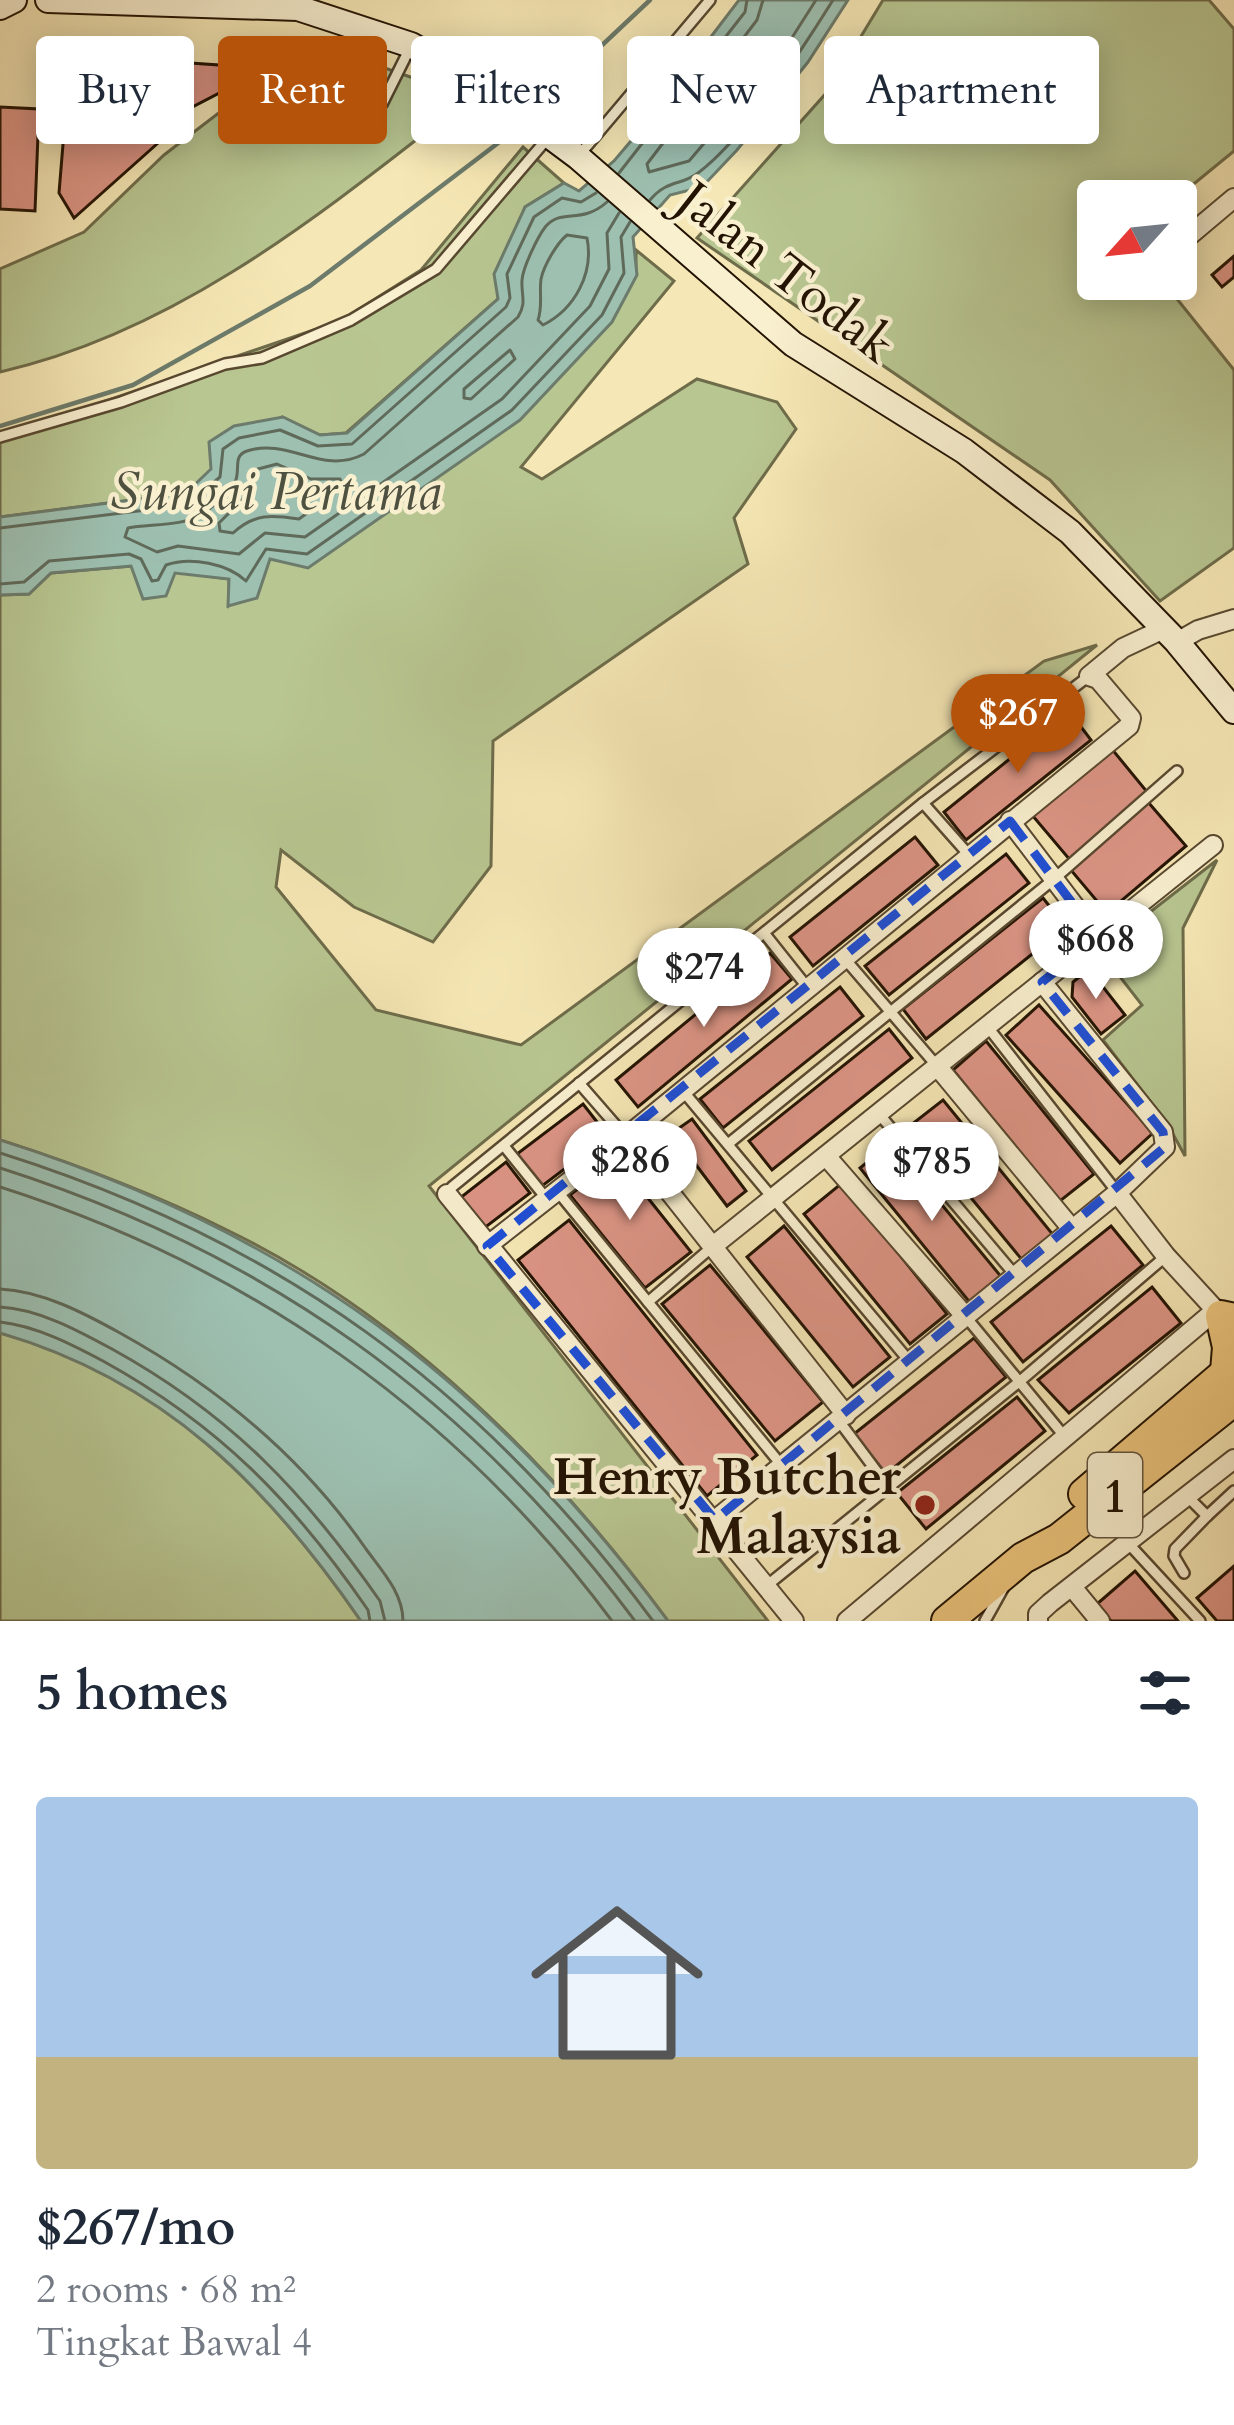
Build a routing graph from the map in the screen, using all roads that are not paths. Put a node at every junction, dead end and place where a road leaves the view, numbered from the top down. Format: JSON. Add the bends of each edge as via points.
{"nodes":[{"id":1,"x":14,"y":0,"type":"edge"},
{"id":2,"x":48,"y":0,"type":"edge"},
{"id":3,"x":710,"y":0,"type":"edge"},
{"id":4,"x":160,"y":1,"type":"edge"},
{"id":5,"x":0,"y":7,"type":"edge"},
{"id":6,"x":411,"y":45,"type":"joint"},
{"id":7,"x":387,"y":94,"type":"edge"},
{"id":8,"x":542,"y":144,"type":"edge"},
{"id":9,"x":561,"y":144,"type":"edge"},
{"id":10,"x":582,"y":162,"type":"junction"},
{"id":11,"x":1234,"y":198,"type":"edge"},
{"id":12,"x":1197,"y":229,"type":"edge"},
{"id":13,"x":0,"y":437,"type":"edge"},
{"id":14,"x":1234,"y":619,"type":"edge"},
{"id":15,"x":1167,"y":637,"type":"junction"},
{"id":16,"x":1089,"y":676,"type":"junction"},
{"id":17,"x":1234,"y":711,"type":"edge"},
{"id":18,"x":1234,"y":727,"type":"edge"},
{"id":19,"x":1177,"y":771,"type":"dead end"},
{"id":20,"x":923,"y":803,"type":"junction"},
{"id":21,"x":1010,"y":821,"type":"junction"},
{"id":22,"x":1213,"y":845,"type":"dead end"},
{"id":23,"x":969,"y":855,"type":"junction"},
{"id":24,"x":1054,"y":879,"type":"junction"},
{"id":25,"x":765,"y":934,"type":"junction"},
{"id":26,"x":1098,"y":938,"type":"junction"},
{"id":27,"x":845,"y":959,"type":"junction"},
{"id":28,"x":1042,"y":982,"type":"junction"},
{"id":29,"x":808,"y":988,"type":"junction"},
{"id":30,"x":889,"y":1010,"type":"junction"},
{"id":31,"x":987,"y":1026,"type":"junction"},
{"id":32,"x":938,"y":1066,"type":"junction"},
{"id":33,"x":579,"y":1083,"type":"junction"},
{"id":34,"x":683,"y":1091,"type":"junction"},
{"id":35,"x":879,"y":1114,"type":"junction"},
{"id":36,"x":626,"y":1137,"type":"junction"},
{"id":37,"x":728,"y":1144,"type":"junction"},
{"id":38,"x":504,"y":1146,"type":"junction"},
{"id":39,"x":826,"y":1156,"type":"junction"},
{"id":40,"x":1117,"y":1192,"type":"junction"},
{"id":41,"x":448,"y":1194,"type":"joint"},
{"id":42,"x":553,"y":1196,"type":"junction"},
{"id":43,"x":773,"y":1198,"type":"junction"},
{"id":44,"x":1072,"y":1229,"type":"junction"},
{"id":45,"x":487,"y":1246,"type":"junction"},
{"id":46,"x":713,"y":1246,"type":"junction"},
{"id":47,"x":1166,"y":1256,"type":"junction"},
{"id":48,"x":1015,"y":1275,"type":"junction"},
{"id":49,"x":648,"y":1302,"type":"junction"},
{"id":50,"x":966,"y":1317,"type":"junction"},
{"id":51,"x":1226,"y":1319,"type":"edge"},
{"id":52,"x":910,"y":1362,"type":"junction"},
{"id":53,"x":1231,"y":1380,"type":"edge"},
{"id":54,"x":1019,"y":1382,"type":"junction"},
{"id":55,"x":842,"y":1418,"type":"junction"},
{"id":56,"x":1065,"y":1437,"type":"junction"},
{"id":57,"x":1234,"y":1459,"type":"edge"},
{"id":58,"x":783,"y":1467,"type":"junction"},
{"id":59,"x":889,"y":1488,"type":"junction"},
{"id":60,"x":1234,"y":1491,"type":"edge"},
{"id":61,"x":1187,"y":1496,"type":"junction"},
{"id":62,"x":1207,"y":1516,"type":"junction"},
{"id":63,"x":715,"y":1520,"type":"junction"},
{"id":64,"x":1127,"y":1542,"type":"junction"},
{"id":65,"x":1017,"y":1564,"type":"junction"},
{"id":66,"x":1184,"y":1573,"type":"dead end"},
{"id":67,"x":1072,"y":1587,"type":"junction"},
{"id":68,"x":765,"y":1588,"type":"junction"},
{"id":69,"x":794,"y":1621,"type":"edge"},
{"id":70,"x":847,"y":1621,"type":"edge"},
{"id":71,"x":947,"y":1621,"type":"edge"},
{"id":72,"x":985,"y":1621,"type":"edge"},
{"id":73,"x":1038,"y":1621,"type":"edge"},
{"id":74,"x":1100,"y":1621,"type":"edge"},
{"id":75,"x":1199,"y":1621,"type":"edge"}],
"edges":[{"from":1,"to":5,"type":"main road"},
{"from":2,"to":4,"type":"main road","name":"Jalan Todak"},
{"from":3,"to":10,"type":"lane"},
{"from":4,"to":6,"type":"main road","name":"Jalan Todak","via":[[298,8]]},
{"from":6,"to":7,"type":"lane"},
{"from":8,"to":13,"type":"lane","via":[[436,269],[351,320],[262,358]]},
{"from":9,"to":10,"type":"main road","name":"Jalan Todak"},
{"from":10,"to":15,"type":"main road","name":"Jalan Todak","via":[[793,344],[1070,532]]},
{"from":11,"to":12,"type":"street"},
{"from":14,"to":15,"type":"street"},
{"from":15,"to":16,"type":"street","via":[[1123,648]]},
{"from":15,"to":17,"type":"main road","name":"Jalan Todak"},
{"from":15,"to":18,"type":"main road","name":"Jalan Todak"},
{"from":16,"to":20,"type":"lane"},
{"from":16,"to":21,"type":"street","via":[[1131,718],[1129,726]]},
{"from":19,"to":24,"type":"lane"},
{"from":20,"to":23,"type":"lane"},
{"from":20,"to":25,"type":"lane"},
{"from":21,"to":23,"type":"street"},
{"from":21,"to":24,"type":"street"},
{"from":22,"to":26,"type":"street"},
{"from":23,"to":27,"type":"street"},
{"from":24,"to":26,"type":"street"},
{"from":24,"to":30,"type":"lane"},
{"from":25,"to":29,"type":"lane"},
{"from":25,"to":33,"type":"lane"},
{"from":26,"to":28,"type":"street"},
{"from":27,"to":29,"type":"street"},
{"from":27,"to":30,"type":"lane"},
{"from":28,"to":31,"type":"street"},
{"from":28,"to":40,"type":"street","via":[[1163,1132],[1165,1148]]},
{"from":29,"to":34,"type":"street"},
{"from":30,"to":32,"type":"lane"},
{"from":30,"to":37,"type":"lane"},
{"from":31,"to":32,"type":"street"},
{"from":31,"to":40,"type":"lane"},
{"from":32,"to":35,"type":"street"},
{"from":32,"to":44,"type":"street"},
{"from":33,"to":36,"type":"lane"},
{"from":33,"to":38,"type":"lane"},
{"from":34,"to":36,"type":"street"},
{"from":34,"to":37,"type":"lane"},
{"from":35,"to":39,"type":"street"},
{"from":35,"to":48,"type":"lane"},
{"from":36,"to":42,"type":"street"},
{"from":36,"to":46,"type":"street"},
{"from":37,"to":43,"type":"lane"},
{"from":38,"to":41,"type":"lane"},
{"from":38,"to":42,"type":"lane"},
{"from":39,"to":43,"type":"street"},
{"from":39,"to":50,"type":"street"},
{"from":40,"to":44,"type":"street"},
{"from":40,"to":47,"type":"street"},
{"from":41,"to":45,"type":"street"},
{"from":42,"to":45,"type":"street"},
{"from":42,"to":49,"type":"lane"},
{"from":43,"to":46,"type":"street"},
{"from":43,"to":52,"type":"lane"},
{"from":44,"to":48,"type":"street"},
{"from":45,"to":63,"type":"street"},
{"from":46,"to":49,"type":"lane"},
{"from":46,"to":55,"type":"street"},
{"from":47,"to":51,"type":"street"},
{"from":47,"to":54,"type":"lane"},
{"from":48,"to":50,"type":"street"},
{"from":49,"to":58,"type":"lane"},
{"from":50,"to":52,"type":"street"},
{"from":50,"to":54,"type":"lane"},
{"from":51,"to":53,"type":"highway"},
{"from":51,"to":56,"type":"street"},
{"from":52,"to":55,"type":"street"},
{"from":53,"to":65,"type":"highway","number":"1","via":[[1044,1528]]},
{"from":54,"to":56,"type":"lane"},
{"from":54,"to":59,"type":"lane"},
{"from":55,"to":58,"type":"street"},
{"from":55,"to":59,"type":"lane"},
{"from":56,"to":70,"type":"street"},
{"from":57,"to":61,"type":"street"},
{"from":58,"to":63,"type":"street"},
{"from":59,"to":68,"type":"lane"},
{"from":60,"to":62,"type":"lane"},
{"from":61,"to":62,"type":"lane"},
{"from":61,"to":64,"type":"street"},
{"from":62,"to":66,"type":"lane","via":[[1175,1549]]},
{"from":63,"to":68,"type":"street"},
{"from":64,"to":67,"type":"street"},
{"from":64,"to":75,"type":"lane"},
{"from":65,"to":71,"type":"highway","number":"1"},
{"from":65,"to":72,"type":"lane"},
{"from":67,"to":73,"type":"street"},
{"from":67,"to":74,"type":"street"},
{"from":68,"to":69,"type":"street"}]}
